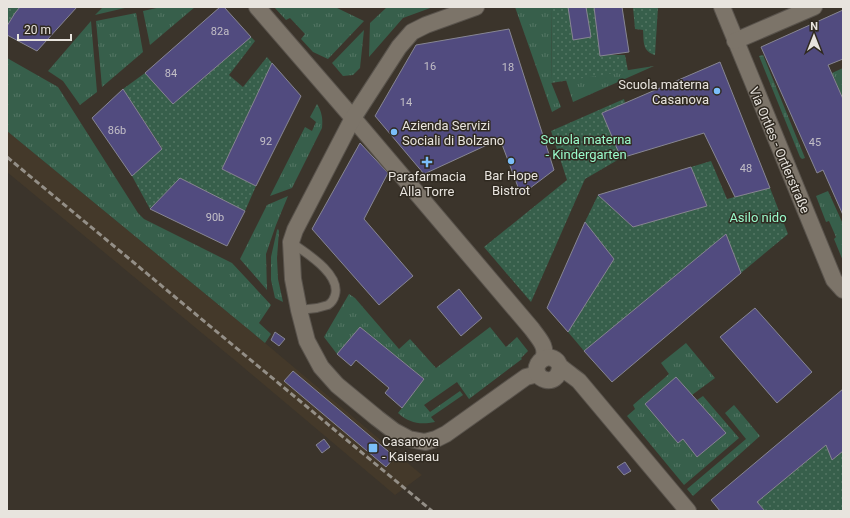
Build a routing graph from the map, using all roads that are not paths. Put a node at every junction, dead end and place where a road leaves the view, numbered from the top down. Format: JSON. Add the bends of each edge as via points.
{"nodes":[{"id":1,"x":257,"y":7,"type":"edge"},
{"id":2,"x":476,"y":7,"type":"edge"},
{"id":3,"x":722,"y":7,"type":"edge"},
{"id":4,"x":814,"y":7,"type":"edge"},
{"id":5,"x":735,"y":41,"type":"junction"},
{"id":6,"x":353,"y":118,"type":"junction"},
{"id":7,"x":291,"y":242,"type":"junction"},
{"id":8,"x":843,"y":290,"type":"edge"},
{"id":9,"x":299,"y":310,"type":"junction"},
{"id":10,"x":540,"y":367,"type":"junction"},
{"id":11,"x":688,"y":511,"type":"edge"}],
"edges":[{"from":1,"to":6,"type":"street"},
{"from":2,"to":6,"type":"street","via":[[412,32],[399,47]]},
{"from":3,"to":5,"type":"street","name":"Via Ortles - Ortlerstraße"},
{"from":4,"to":5,"type":"street"},
{"from":5,"to":8,"type":"street","name":"Via Ortles - Ortlerstraße","via":[[834,280]]},
{"from":6,"to":7,"type":"street"},
{"from":6,"to":10,"type":"street","via":[[532,330],[544,347],[545,354]]},
{"from":7,"to":9,"type":"street","via":[[293,279]]},
{"from":7,"to":9,"type":"lane","via":[[326,268],[335,281],[336,295],[328,306]]},
{"from":9,"to":10,"type":"street","via":[[307,341],[329,376],[377,418],[409,439],[425,442],[446,434]]},
{"from":10,"to":11,"type":"street","via":[[545,380],[553,380],[558,375],[560,367],[579,382]]}]}
